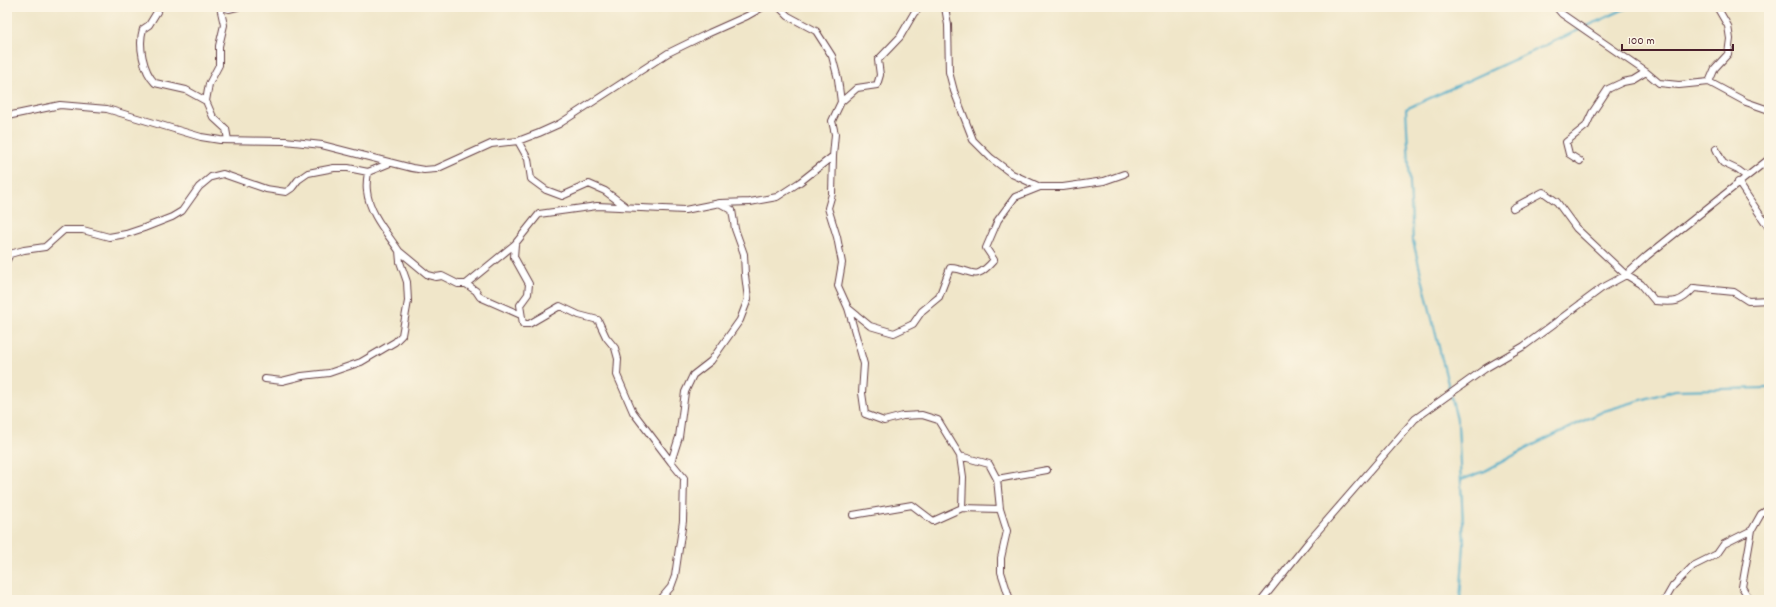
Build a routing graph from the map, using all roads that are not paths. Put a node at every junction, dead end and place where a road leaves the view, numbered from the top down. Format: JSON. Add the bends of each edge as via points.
{"nodes":[{"id":1,"x":160,"y":7,"type":"edge"},
{"id":2,"x":221,"y":7,"type":"edge"},
{"id":3,"x":238,"y":7,"type":"edge"},
{"id":4,"x":763,"y":7,"type":"edge"},
{"id":5,"x":779,"y":7,"type":"edge"},
{"id":6,"x":921,"y":7,"type":"edge"},
{"id":7,"x":945,"y":7,"type":"edge"},
{"id":8,"x":1556,"y":7,"type":"edge"},
{"id":9,"x":1717,"y":7,"type":"edge"},
{"id":10,"x":1646,"y":72,"type":"junction"},
{"id":11,"x":1709,"y":82,"type":"junction"},
{"id":12,"x":206,"y":101,"type":"junction"},
{"id":13,"x":841,"y":102,"type":"junction"},
{"id":14,"x":1769,"y":110,"type":"edge"},
{"id":15,"x":7,"y":116,"type":"edge"},
{"id":16,"x":228,"y":140,"type":"junction"},
{"id":17,"x":518,"y":141,"type":"junction"},
{"id":18,"x":1716,"y":150,"type":"dead end"},
{"id":19,"x":833,"y":156,"type":"junction"},
{"id":20,"x":1769,"y":159,"type":"edge"},
{"id":21,"x":1580,"y":161,"type":"dead end"},
{"id":22,"x":390,"y":162,"type":"junction"},
{"id":23,"x":368,"y":172,"type":"junction"},
{"id":24,"x":1124,"y":174,"type":"dead end"},
{"id":25,"x":1746,"y":176,"type":"junction"},
{"id":26,"x":1738,"y":182,"type":"junction"},
{"id":27,"x":1040,"y":187,"type":"junction"},
{"id":28,"x":720,"y":203,"type":"junction"},
{"id":29,"x":625,"y":206,"type":"junction"},
{"id":30,"x":1513,"y":208,"type":"dead end"},
{"id":31,"x":1769,"y":228,"type":"edge"},
{"id":32,"x":516,"y":244,"type":"junction"},
{"id":33,"x":399,"y":251,"type":"junction"},
{"id":34,"x":8,"y":254,"type":"edge"},
{"id":35,"x":1626,"y":275,"type":"junction"},
{"id":36,"x":466,"y":284,"type":"junction"},
{"id":37,"x":1769,"y":300,"type":"edge"},
{"id":38,"x":848,"y":308,"type":"junction"},
{"id":39,"x":521,"y":315,"type":"junction"},
{"id":40,"x":265,"y":379,"type":"dead end"},
{"id":41,"x":960,"y":456,"type":"junction"},
{"id":42,"x":671,"y":462,"type":"junction"},
{"id":43,"x":1046,"y":470,"type":"dead end"},
{"id":44,"x":997,"y":479,"type":"junction"},
{"id":45,"x":962,"y":508,"type":"junction"},
{"id":46,"x":1000,"y":509,"type":"junction"},
{"id":47,"x":1769,"y":509,"type":"edge"},
{"id":48,"x":853,"y":515,"type":"dead end"},
{"id":49,"x":1752,"y":530,"type":"junction"},
{"id":50,"x":660,"y":600,"type":"edge"},
{"id":51,"x":1010,"y":600,"type":"edge"},
{"id":52,"x":1262,"y":600,"type":"edge"},
{"id":53,"x":1665,"y":600,"type":"edge"},
{"id":54,"x":1750,"y":600,"type":"edge"}],
"edges":[{"from":1,"to":12,"type":"street","via":[[149,25],[143,29],[142,59],[146,71],[155,83],[186,90]]},
{"from":2,"to":3,"type":"street"},
{"from":2,"to":12,"type":"street","via":[[224,25],[219,65],[209,84]]},
{"from":4,"to":17,"type":"street","via":[[668,53],[559,124]]},
{"from":5,"to":13,"type":"street","via":[[788,16],[816,30],[832,56]]},
{"from":6,"to":13,"type":"street","via":[[914,13],[900,37],[878,60],[880,75],[877,85],[857,88]]},
{"from":7,"to":27,"type":"street","via":[[949,72],[973,140],[990,158],[1012,174]]},
{"from":8,"to":10,"type":"street","via":[[1562,14]]},
{"from":9,"to":11,"type":"street","via":[[1728,26],[1730,39],[1728,54],[1715,68]]},
{"from":10,"to":11,"type":"street","via":[[1659,83],[1678,85]]},
{"from":10,"to":21,"type":"street","via":[[1608,90],[1586,126],[1566,142],[1569,154]]},
{"from":11,"to":14,"type":"street","via":[[1746,102]]},
{"from":12,"to":16,"type":"street","via":[[213,117],[226,129]]},
{"from":13,"to":19,"type":"street","via":[[832,121],[835,134]]},
{"from":15,"to":16,"type":"street","via":[[48,106],[71,105],[107,109],[201,138]]},
{"from":16,"to":22,"type":"street","via":[[322,145]]},
{"from":17,"to":22,"type":"street","via":[[491,144],[436,169],[424,170]]},
{"from":17,"to":29,"type":"street","via":[[528,159],[531,180],[546,190],[562,196],[590,184],[605,191]]},
{"from":18,"to":25,"type":"street","via":[[1723,163]]},
{"from":19,"to":28,"type":"street","via":[[777,197],[750,202]]},
{"from":19,"to":38,"type":"street","via":[[832,194],[828,208],[842,263],[838,286]]},
{"from":20,"to":25,"type":"street"},
{"from":22,"to":23,"type":"street"},
{"from":23,"to":33,"type":"street","via":[[366,190],[369,201]]},
{"from":23,"to":34,"type":"street","via":[[334,168],[308,173],[286,192],[266,189],[223,174],[211,177],[199,187],[182,211],[172,217],[126,234],[109,237],[83,230],[64,230],[45,247]]},
{"from":24,"to":27,"type":"street","via":[[1104,181],[1063,187]]},
{"from":25,"to":26,"type":"street"},
{"from":26,"to":31,"type":"street"},
{"from":26,"to":35,"type":"street"},
{"from":27,"to":38,"type":"street","via":[[1015,197],[998,220],[986,248],[994,260],[983,272],[973,274],[950,268],[939,297],[922,311],[913,324],[894,333],[870,326]]},
{"from":28,"to":29,"type":"street","via":[[685,210]]},
{"from":28,"to":42,"type":"street","via":[[732,210],[735,229],[744,254],[748,299],[740,320],[711,361],[694,375],[685,392],[679,437]]},
{"from":29,"to":32,"type":"street","via":[[597,206],[539,214]]},
{"from":30,"to":35,"type":"street","via":[[1543,192],[1557,202],[1576,228]]},
{"from":32,"to":36,"type":"street"},
{"from":32,"to":39,"type":"street","via":[[514,257],[529,284],[528,294],[520,305]]},
{"from":33,"to":36,"type":"street","via":[[428,275],[442,276],[458,284]]},
{"from":33,"to":40,"type":"street","via":[[407,282],[408,301],[402,335],[395,342],[361,362],[329,373],[282,381]]},
{"from":35,"to":37,"type":"street","via":[[1641,284],[1655,301],[1670,302],[1686,298],[1694,288],[1734,292],[1748,301]]},
{"from":35,"to":52,"type":"street","via":[[1602,288],[1524,346],[1486,368],[1415,419],[1310,540]]},
{"from":36,"to":39,"type":"street","via":[[480,297]]},
{"from":38,"to":41,"type":"street","via":[[864,364],[862,393],[865,414],[884,421],[922,415],[938,420]]},
{"from":39,"to":42,"type":"street","via":[[523,324],[529,324],[560,306],[578,315],[598,320],[615,348],[618,359],[617,375],[633,412]]},
{"from":41,"to":44,"type":"street","via":[[989,464]]},
{"from":41,"to":45,"type":"street","via":[[963,477]]},
{"from":42,"to":50,"type":"street","via":[[684,478],[683,521],[673,581]]},
{"from":43,"to":44,"type":"street"},
{"from":44,"to":46,"type":"street"},
{"from":45,"to":46,"type":"street"},
{"from":45,"to":48,"type":"street","via":[[933,521],[912,505]]},
{"from":46,"to":51,"type":"street","via":[[1007,531],[1000,572]]},
{"from":47,"to":49,"type":"street","via":[[1761,514]]},
{"from":49,"to":53,"type":"street","via":[[1724,544],[1717,554],[1693,566],[1673,586]]},
{"from":49,"to":54,"type":"street","via":[[1742,587]]}]}
